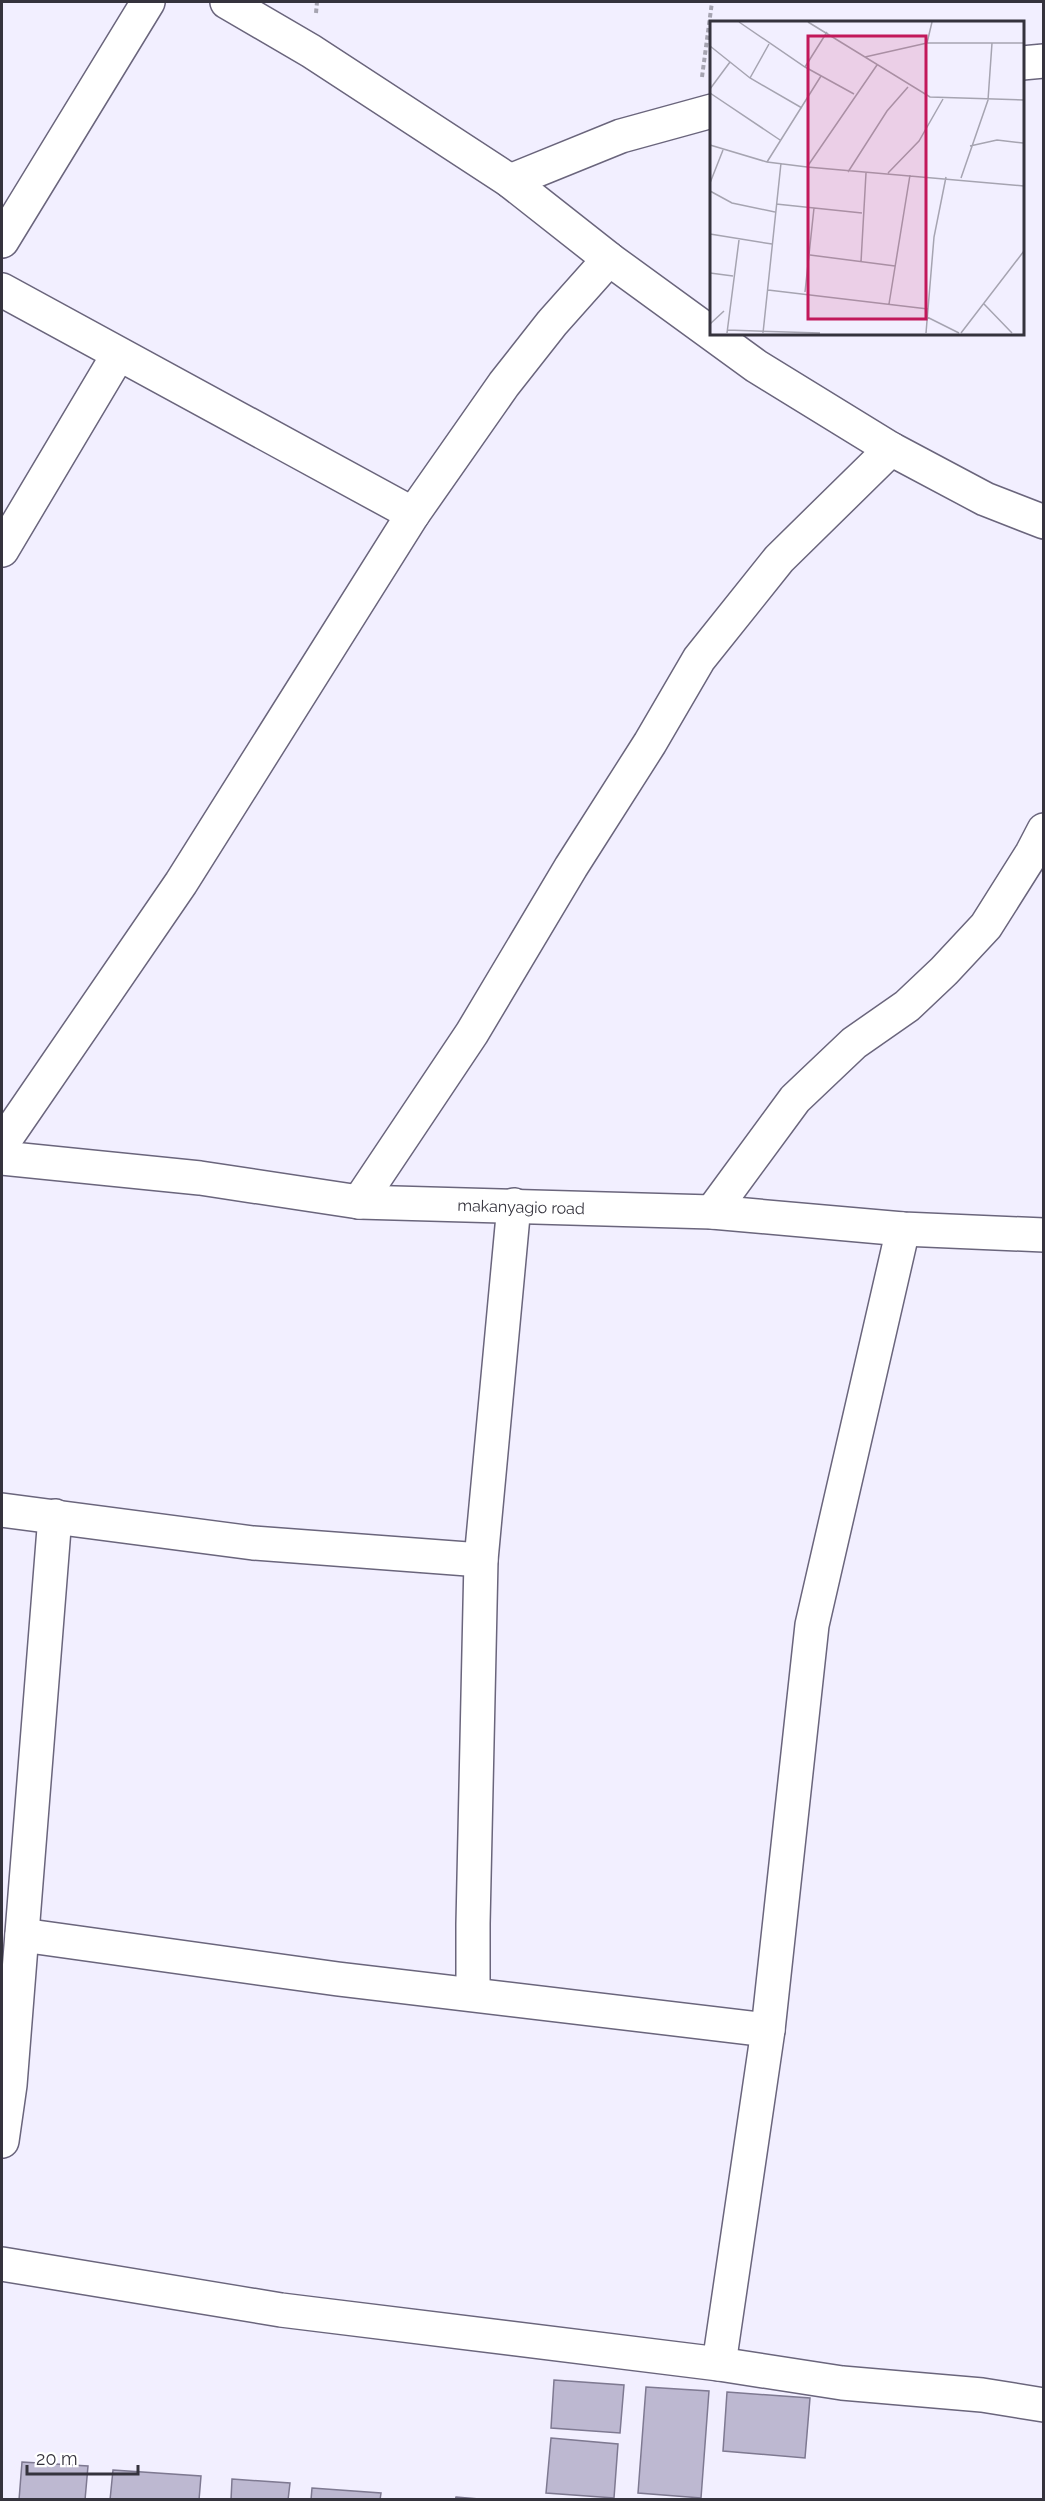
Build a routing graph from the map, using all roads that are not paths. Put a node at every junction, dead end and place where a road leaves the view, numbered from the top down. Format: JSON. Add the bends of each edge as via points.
{"nodes":[{"id":1,"x":148,"y":2,"type":"edge"},
{"id":2,"x":227,"y":2,"type":"edge"},
{"id":3,"x":1044,"y":61,"type":"edge"},
{"id":4,"x":1024,"y":63,"type":"edge"},
{"id":5,"x":705,"y":112,"type":"edge"},
{"id":6,"x":510,"y":181,"type":"junction"},
{"id":7,"x":2,"y":241,"type":"edge"},
{"id":8,"x":609,"y":259,"type":"junction"},
{"id":9,"x":2,"y":290,"type":"edge"},
{"id":10,"x":710,"y":333,"type":"edge"},
{"id":11,"x":712,"y":334,"type":"edge"},
{"id":12,"x":118,"y":355,"type":"junction"},
{"id":13,"x":891,"y":449,"type":"junction"},
{"id":14,"x":413,"y":514,"type":"junction"},
{"id":15,"x":1044,"y":522,"type":"edge"},
{"id":16,"x":2,"y":550,"type":"edge"},
{"id":17,"x":1044,"y":830,"type":"edge"},
{"id":18,"x":2,"y":1144,"type":"edge"},
{"id":19,"x":2,"y":1158,"type":"edge"},
{"id":20,"x":359,"y":1202,"type":"junction"},
{"id":21,"x":514,"y":1205,"type":"junction"},
{"id":22,"x":712,"y":1212,"type":"junction"},
{"id":23,"x":903,"y":1229,"type":"junction"},
{"id":24,"x":1044,"y":1235,"type":"edge"},
{"id":25,"x":2,"y":1510,"type":"edge"},
{"id":26,"x":55,"y":1516,"type":"junction"},
{"id":27,"x":481,"y":1560,"type":"junction"},
{"id":28,"x":22,"y":1935,"type":"junction"},
{"id":29,"x":473,"y":1994,"type":"junction"},
{"id":30,"x":768,"y":2030,"type":"junction"},
{"id":31,"x":2,"y":2141,"type":"edge"},
{"id":32,"x":2,"y":2264,"type":"edge"},
{"id":33,"x":719,"y":2364,"type":"junction"},
{"id":34,"x":1044,"y":2405,"type":"edge"}],
"edges":[{"from":1,"to":7,"type":"street"},
{"from":2,"to":6,"type":"street","via":[[311,51]]},
{"from":3,"to":4,"type":"street"},
{"from":5,"to":6,"type":"street","via":[[621,136]]},
{"from":6,"to":8,"type":"street"},
{"from":8,"to":10,"type":"street"},
{"from":8,"to":14,"type":"street","via":[[504,384]]},
{"from":9,"to":12,"type":"street"},
{"from":11,"to":13,"type":"street","via":[[756,366]]},
{"from":12,"to":14,"type":"street"},
{"from":12,"to":16,"type":"street"},
{"from":13,"to":15,"type":"street","via":[[985,499]]},
{"from":13,"to":20,"type":"street","via":[[779,559],[699,659],[472,1033]]},
{"from":14,"to":18,"type":"street","via":[[181,883]]},
{"from":17,"to":22,"type":"street","via":[[986,926],[914,999],[854,1043],[795,1099]]},
{"from":19,"to":20,"type":"street","name":"makanyagio road","via":[[200,1178]]},
{"from":20,"to":21,"type":"street","name":"makanyagio road"},
{"from":21,"to":22,"type":"street","name":"makanyagio road"},
{"from":21,"to":27,"type":"street"},
{"from":22,"to":23,"type":"street","name":"makanyagio road"},
{"from":23,"to":24,"type":"street","name":"makanyagio road"},
{"from":23,"to":30,"type":"street","via":[[812,1625]]},
{"from":25,"to":26,"type":"street"},
{"from":26,"to":27,"type":"street","via":[[253,1543]]},
{"from":26,"to":28,"type":"street"},
{"from":27,"to":29,"type":"street"},
{"from":28,"to":29,"type":"street"},
{"from":28,"to":31,"type":"street"},
{"from":29,"to":30,"type":"street"},
{"from":30,"to":33,"type":"street"},
{"from":32,"to":33,"type":"street","via":[[281,2310]]},
{"from":33,"to":34,"type":"street","via":[[842,2383],[982,2395]]}]}
